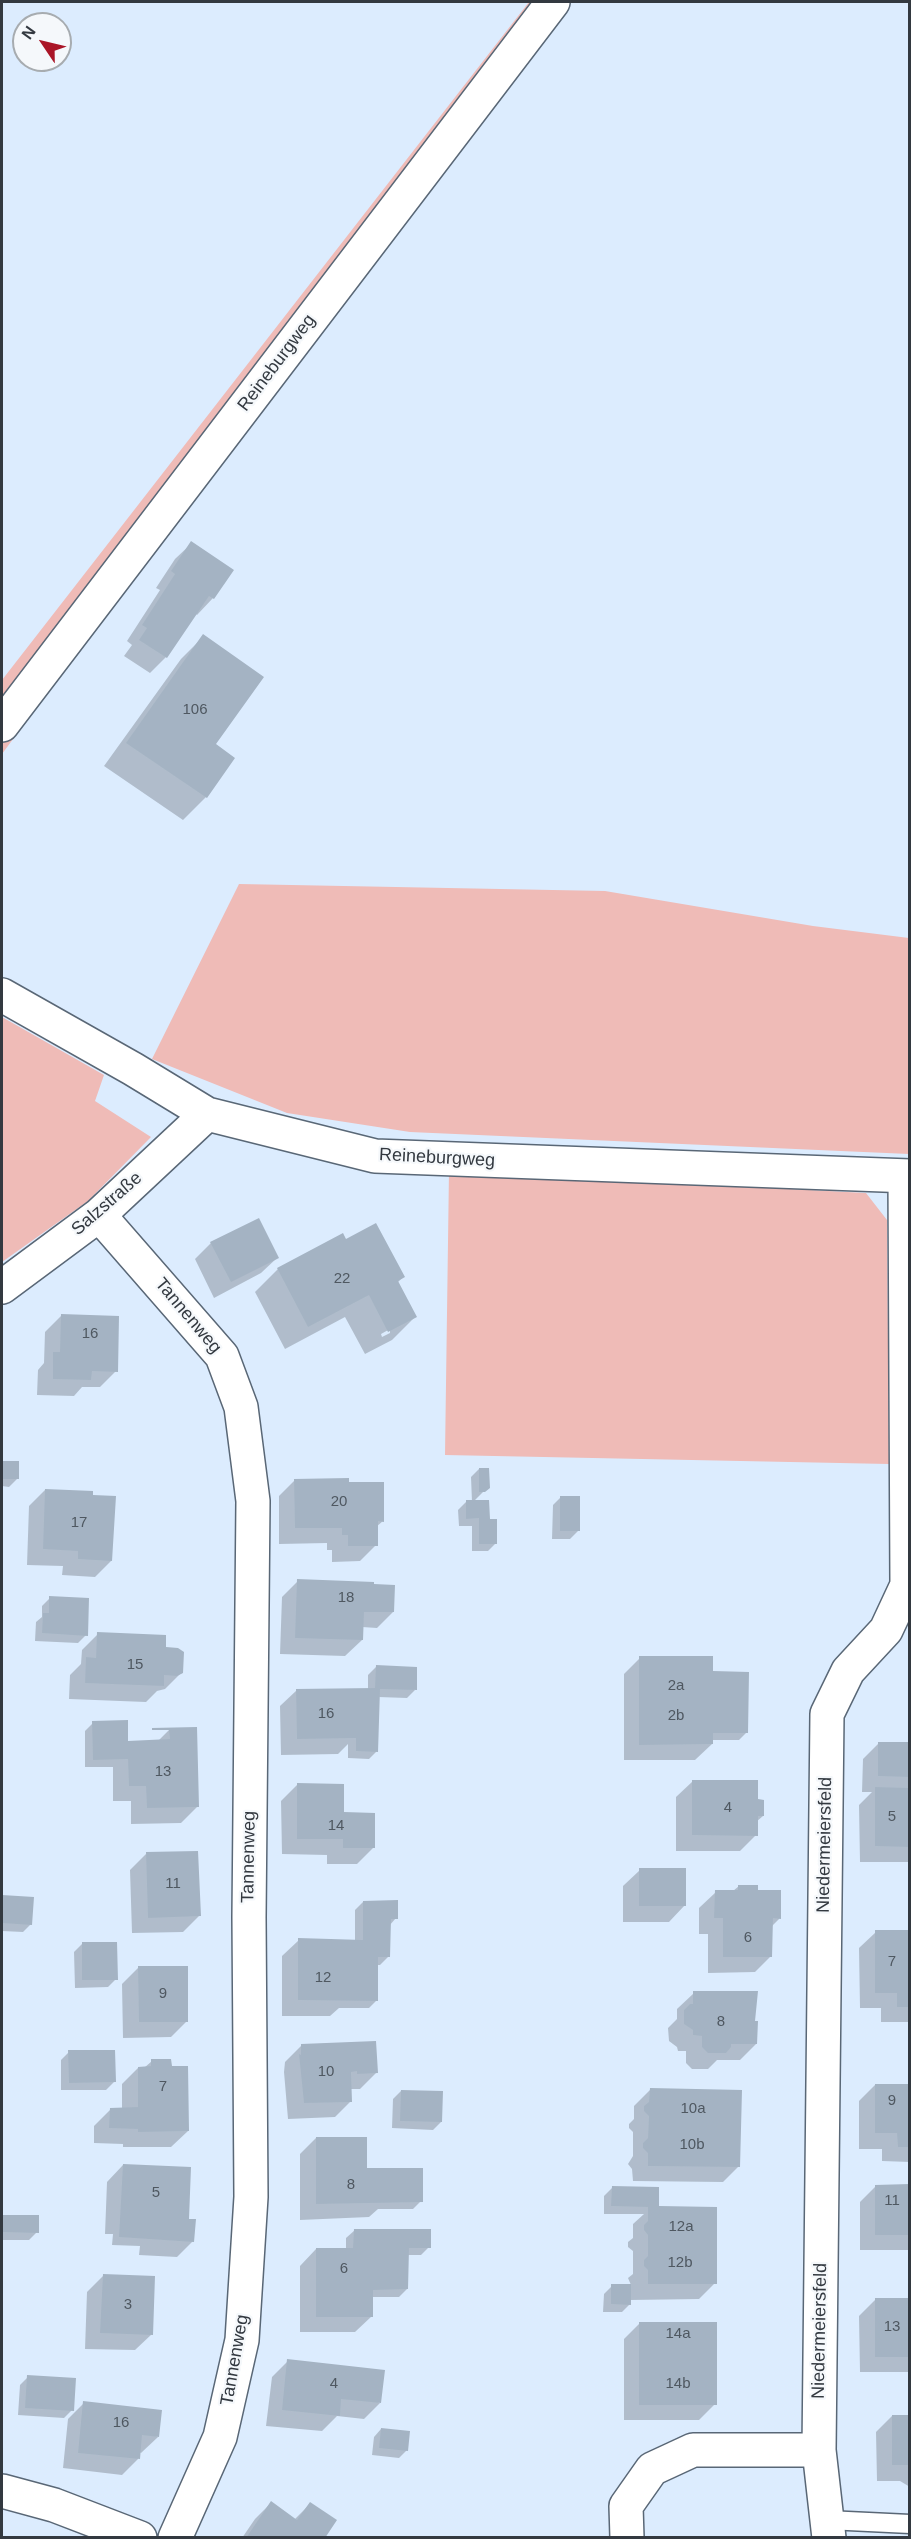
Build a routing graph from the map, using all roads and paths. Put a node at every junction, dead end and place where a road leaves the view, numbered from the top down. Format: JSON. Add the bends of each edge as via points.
{"nodes":[{"id":1,"x":553,"y":2,"type":"edge"},
{"id":2,"x":2,"y":725,"type":"edge"},
{"id":3,"x":2,"y":995,"type":"edge"},
{"id":4,"x":207,"y":1114,"type":"junction"},
{"id":5,"x":907,"y":1176,"type":"edge"},
{"id":6,"x":99,"y":1215,"type":"junction"},
{"id":7,"x":2,"y":1287,"type":"edge"},
{"id":8,"x":819,"y":2450,"type":"junction"},
{"id":9,"x":2,"y":2491,"type":"edge"},
{"id":10,"x":909,"y":2524,"type":"edge"},
{"id":11,"x":828,"y":2529,"type":"edge"},
{"id":12,"x":140,"y":2538,"type":"edge"},
{"id":13,"x":175,"y":2538,"type":"edge"},
{"id":14,"x":627,"y":2538,"type":"edge"}],
"edges":[{"from":1,"to":2,"type":"street","name":"Reineburgweg"},
{"from":3,"to":4,"type":"street","name":"Reineburgweg"},
{"from":4,"to":5,"type":"street","name":"Reineburgweg","via":[[375,1156]]},
{"from":4,"to":6,"type":"street","name":"Salzstraße"},
{"from":5,"to":8,"type":"street","name":"Niedermeiersfeld","via":[[907,1586],[886,1630],[848,1671],[827,1714]]},
{"from":6,"to":7,"type":"street","name":"Salzstraße"},
{"from":6,"to":13,"type":"street","name":"Tannenweg","via":[[222,1356],[242,1407],[253,1501],[251,2197],[242,2340],[220,2437]]},
{"from":8,"to":11,"type":"street","name":"Niedermeiersfeld"},
{"from":8,"to":14,"type":"street","via":[[693,2450],[662,2464],[652,2469],[626,2506]]},
{"from":9,"to":12,"type":"street","via":[[54,2505]]},
{"from":10,"to":11,"type":"lane"}]}
